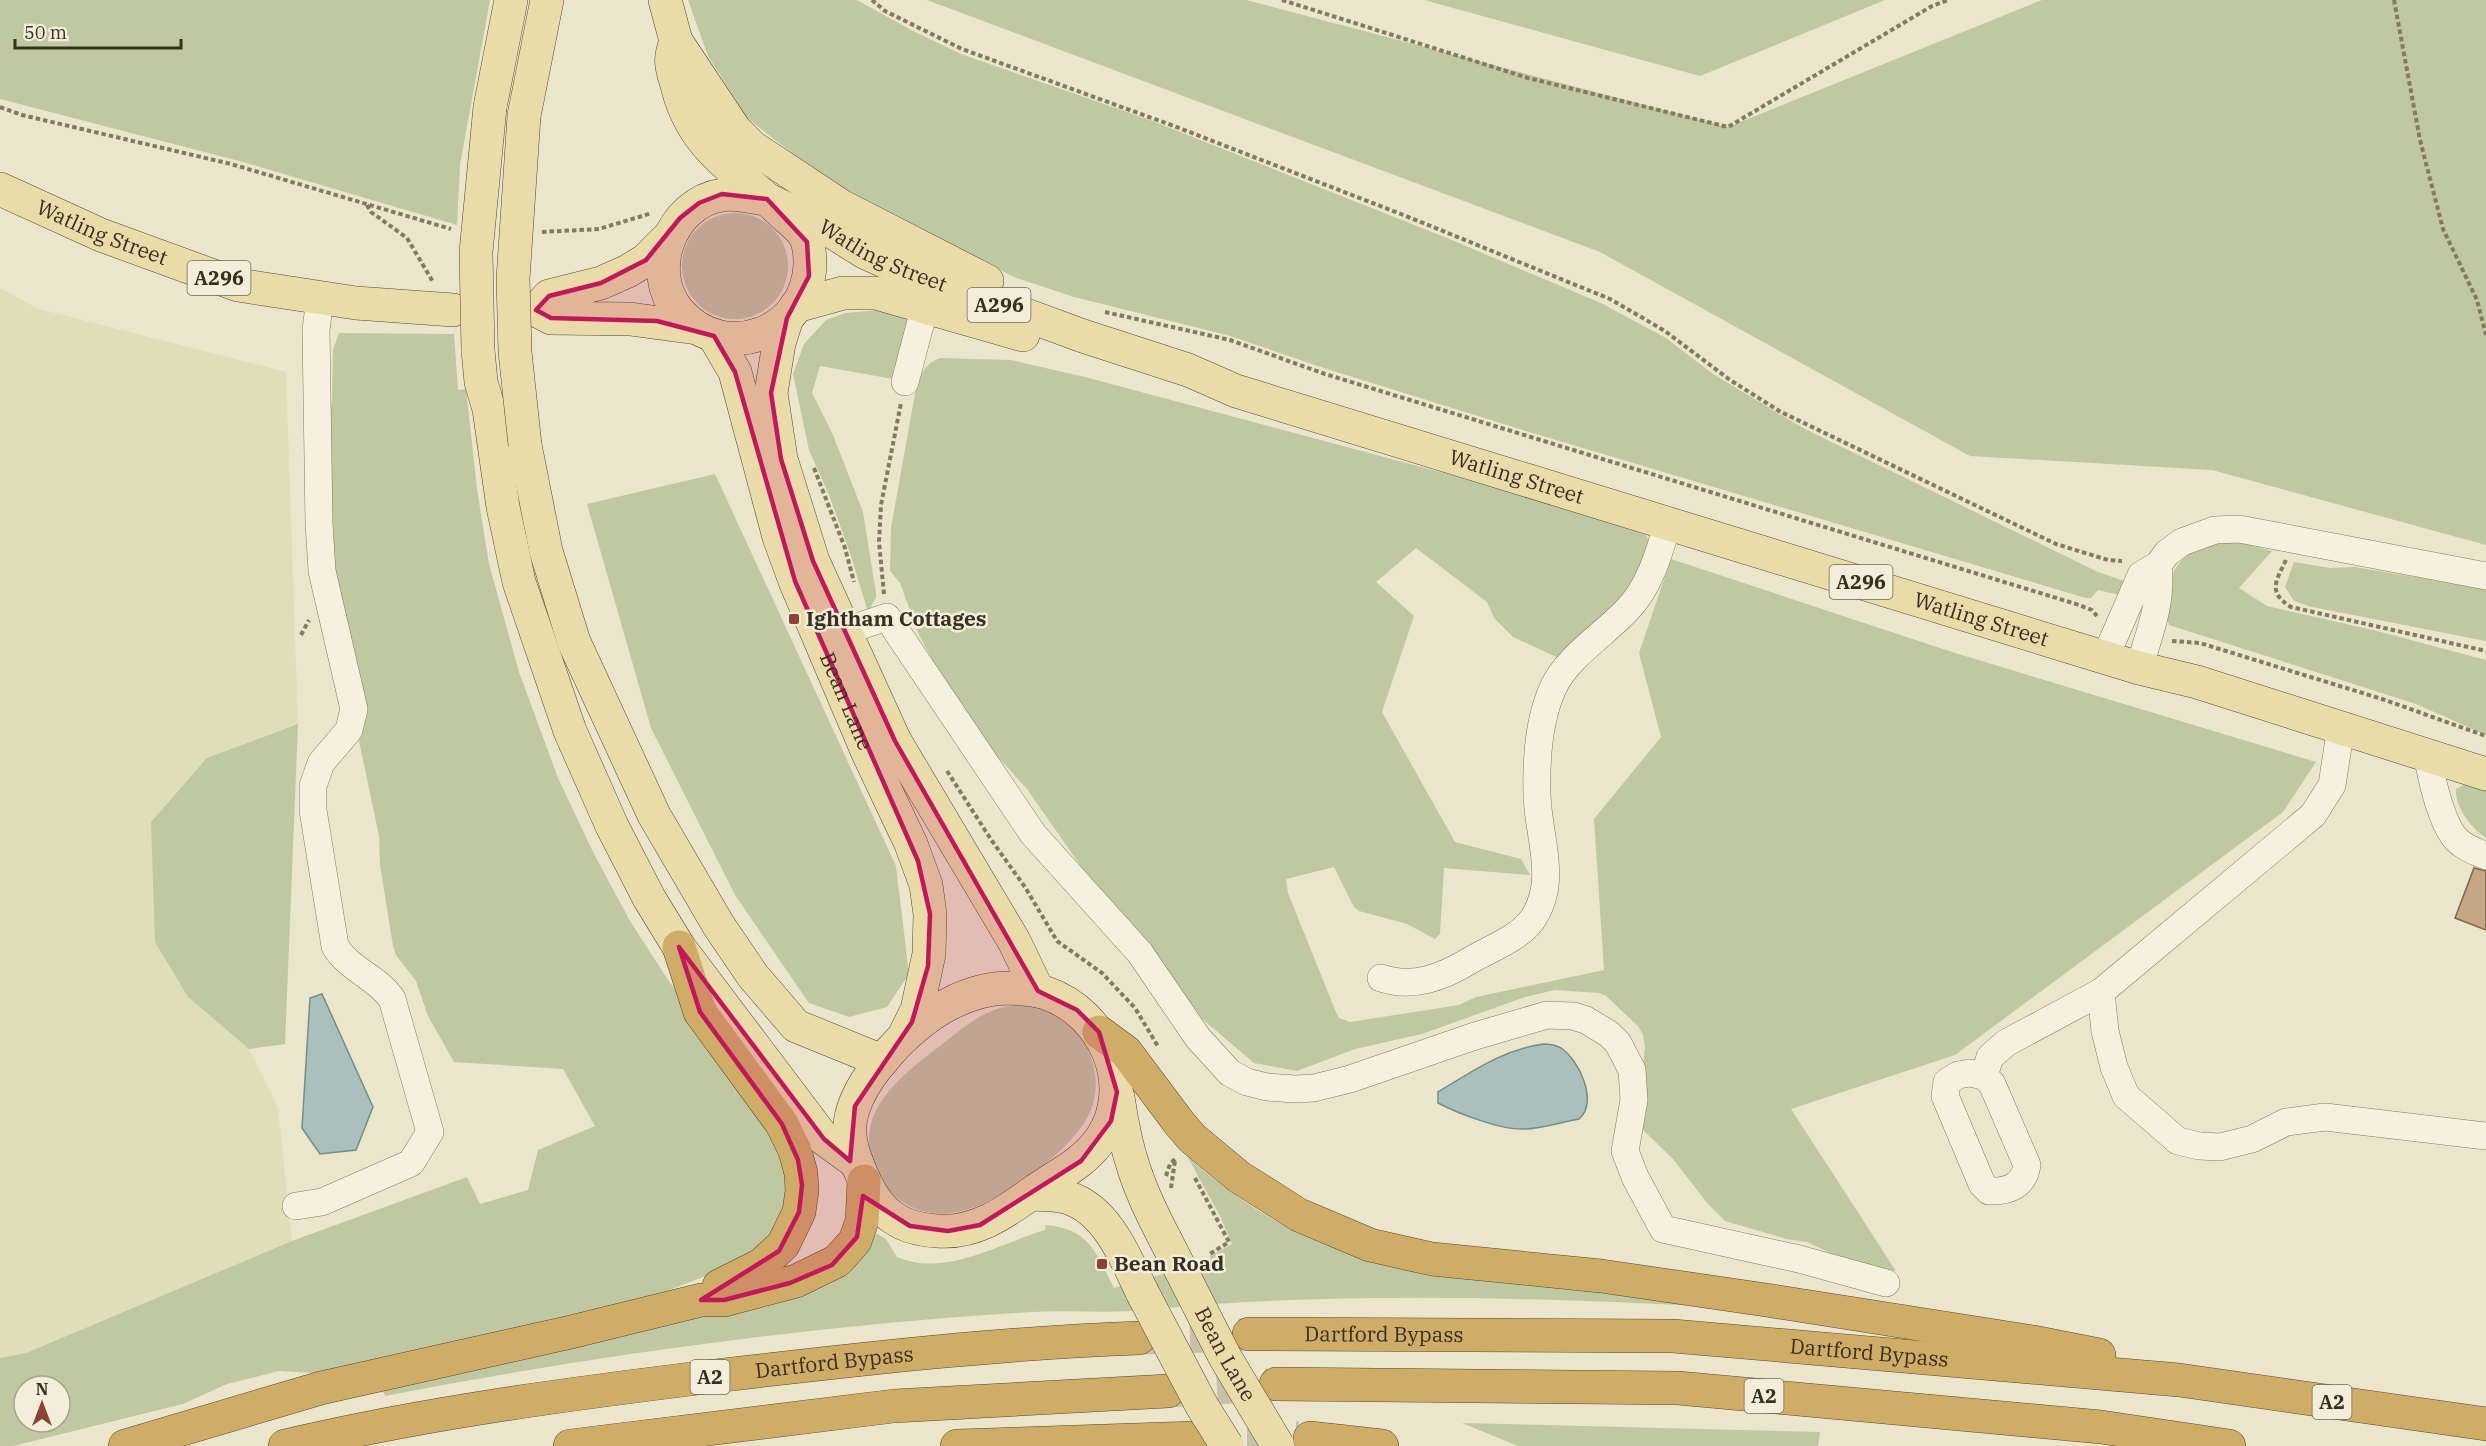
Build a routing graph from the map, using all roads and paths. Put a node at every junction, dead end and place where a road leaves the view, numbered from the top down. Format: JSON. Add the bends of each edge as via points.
{"nodes":[{"id":1,"x":511,"y":0,"type":"edge"},
{"id":2,"x":547,"y":0,"type":"edge"},
{"id":3,"x":664,"y":0,"type":"edge"},
{"id":4,"x":872,"y":0,"type":"edge"},
{"id":5,"x":1282,"y":0,"type":"edge"},
{"id":6,"x":1948,"y":0,"type":"edge"},
{"id":7,"x":2394,"y":0,"type":"edge"},
{"id":8,"x":676,"y":41,"type":"junction"},
{"id":9,"x":0,"y":107,"type":"edge"},
{"id":10,"x":0,"y":189,"type":"edge"},
{"id":11,"x":768,"y":200,"type":"junction"},
{"id":12,"x":366,"y":204,"type":"junction"},
{"id":13,"x":657,"y":208,"type":"dead end"},
{"id":14,"x":456,"y":231,"type":"dead end"},
{"id":15,"x":541,"y":232,"type":"dead end"},
{"id":16,"x":667,"y":239,"type":"junction"},
{"id":17,"x":320,"y":298,"type":"junction"},
{"id":18,"x":445,"y":299,"type":"joint"},
{"id":19,"x":926,"y":306,"type":"junction"},
{"id":20,"x":1100,"y":311,"type":"dead end"},
{"id":21,"x":792,"y":312,"type":"junction"},
{"id":22,"x":705,"y":332,"type":"junction"},
{"id":23,"x":2486,"y":335,"type":"edge"},
{"id":24,"x":905,"y":382,"type":"joint"},
{"id":25,"x":1236,"y":391,"type":"junction"},
{"id":26,"x":510,"y":450,"type":"junction"},
{"id":27,"x":810,"y":460,"type":"dead end"},
{"id":28,"x":1668,"y":523,"type":"junction"},
{"id":29,"x":2293,"y":540,"type":"junction"},
{"id":30,"x":2158,"y":566,"type":"junction"},
{"id":31,"x":2486,"y":576,"type":"edge"},
{"id":32,"x":2098,"y":617,"type":"dead end"},
{"id":33,"x":868,"y":625,"type":"junction"},
{"id":34,"x":2200,"y":643,"type":"dead end"},
{"id":35,"x":2486,"y":651,"type":"edge"},
{"id":36,"x":2105,"y":658,"type":"junction"},
{"id":37,"x":2139,"y":668,"type":"junction"},
{"id":38,"x":2341,"y":727,"type":"junction"},
{"id":39,"x":2486,"y":736,"type":"edge"},
{"id":40,"x":2427,"y":754,"type":"junction"},
{"id":41,"x":941,"y":762,"type":"dead end"},
{"id":42,"x":2486,"y":774,"type":"edge"},
{"id":43,"x":2486,"y":856,"type":"edge"},
{"id":44,"x":679,"y":947,"type":"junction"},
{"id":45,"x":1381,"y":978,"type":"dead end"},
{"id":46,"x":1038,"y":991,"type":"junction"},
{"id":47,"x":2101,"y":992,"type":"junction"},
{"id":48,"x":1098,"y":1032,"type":"junction"},
{"id":49,"x":1162,"y":1052,"type":"dead end"},
{"id":50,"x":882,"y":1060,"type":"junction"},
{"id":51,"x":1984,"y":1076,"type":"dead end"},
{"id":52,"x":1117,"y":1092,"type":"junction"},
{"id":53,"x":2486,"y":1136,"type":"edge"},
{"id":54,"x":860,"y":1172,"type":"junction"},
{"id":55,"x":1194,"y":1176,"type":"dead end"},
{"id":56,"x":1032,"y":1194,"type":"junction"},
{"id":57,"x":296,"y":1206,"type":"dead end"},
{"id":58,"x":1208,"y":1255,"type":"dead end"},
{"id":59,"x":1886,"y":1283,"type":"dead end"},
{"id":60,"x":700,"y":1300,"type":"junction"},
{"id":61,"x":1249,"y":1335,"type":"tunnel mouth"},
{"id":62,"x":1139,"y":1338,"type":"tunnel mouth"},
{"id":63,"x":2179,"y":1380,"type":"junction"},
{"id":64,"x":1276,"y":1384,"type":"tunnel mouth"},
{"id":65,"x":1168,"y":1391,"type":"tunnel mouth"},
{"id":66,"x":2486,"y":1424,"type":"edge"},
{"id":67,"x":1194,"y":1438,"type":"tunnel mouth"},
{"id":68,"x":1310,"y":1438,"type":"tunnel mouth"},
{"id":69,"x":125,"y":1446,"type":"edge"},
{"id":70,"x":285,"y":1446,"type":"edge"},
{"id":71,"x":570,"y":1446,"type":"edge"},
{"id":72,"x":957,"y":1446,"type":"edge"},
{"id":73,"x":1227,"y":1446,"type":"edge"},
{"id":74,"x":1278,"y":1446,"type":"edge"},
{"id":75,"x":1382,"y":1446,"type":"edge"},
{"id":76,"x":2229,"y":1446,"type":"edge"}],
"edges":[{"from":1,"to":26,"type":"main road","bridge":true,"via":[[490,107],[476,252],[482,382],[489,410]]},
{"from":2,"to":26,"type":"main road","bridge":true,"via":[[524,116],[513,279]]},
{"from":3,"to":8,"type":"main road"},
{"from":4,"to":30,"type":"path","via":[[956,47],[1174,126],[1610,299],[1665,331],[1710,367],[1773,407],[1902,471],[2056,544],[2108,560]]},
{"from":5,"to":6,"type":"path","via":[[1528,78],[1728,127]]},
{"from":7,"to":23,"type":"path","via":[[2420,140],[2443,229],[2477,300]]},
{"from":8,"to":11,"type":"main road","via":[[670,57],[683,105],[696,132],[728,168]]},
{"from":8,"to":25,"type":"main road","via":[[735,130],[752,147],[841,207],[1038,306],[1199,363]]},
{"from":9,"to":12,"type":"path","via":[[231,164]]},
{"from":10,"to":17,"type":"main road","name":"Watling Street","number":"A296","via":[[101,235],[238,285]]},
{"from":11,"to":16,"type":"main road","via":[[722,194],[699,203],[680,218]]},
{"from":11,"to":21,"type":"main road","via":[[807,242],[809,276]]},
{"from":11,"to":25,"type":"main road","name":"Watling Street","number":"A296","via":[[904,270],[1188,370]]},
{"from":12,"to":14,"type":"path"},
{"from":12,"to":18,"type":"path","via":[[407,238]]},
{"from":13,"to":15,"type":"path","via":[[654,213],[599,229]]},
{"from":16,"to":22,"type":"main road","via":[[662,264],[666,289],[678,311]]},
{"from":16,"to":22,"type":"main road","via":[[628,271],[601,283],[549,296],[536,310],[551,318],[638,319]]},
{"from":17,"to":18,"type":"main road","name":"Watling Street","number":"A296","via":[[387,306]]},
{"from":17,"to":57,"type":"lane","via":[[316,330],[321,605],[350,686],[354,709],[349,730],[321,763],[313,786],[314,810],[333,937],[340,954],[392,999],[430,1132],[411,1162],[322,1202]]},
{"from":19,"to":21,"type":"main road","name":"Watling Street","number":"A296","via":[[884,294],[858,292],[843,293]]},
{"from":19,"to":24,"type":"lane"},
{"from":19,"to":25,"type":"main road","name":"Watling Street","number":"A296","via":[[1206,388]]},
{"from":20,"to":32,"type":"path","via":[[1230,340],[1325,374],[2076,604]]},
{"from":21,"to":22,"type":"main road","via":[[771,330],[753,337],[733,339]]},
{"from":21,"to":33,"type":"main road","name":"Bean Lane","via":[[779,343],[771,393],[781,459],[813,561]]},
{"from":22,"to":50,"type":"main road","name":"Bean Lane","via":[[735,372],[779,537],[795,581],[926,885],[930,946],[917,1010],[903,1037]]},
{"from":24,"to":33,"type":"path","via":[[883,489],[880,560]]},
{"from":25,"to":28,"type":"main road","name":"Watling Street","number":"A296"},
{"from":26,"to":44,"type":"main road","via":[[503,507],[519,582],[570,731],[612,826]]},
{"from":26,"to":50,"type":"main road","via":[[574,642],[654,815],[719,926],[753,976],[796,1026]]},
{"from":27,"to":33,"type":"path","via":[[845,548]]},
{"from":28,"to":36,"type":"main road","name":"Watling Street","number":"A296"},
{"from":28,"to":45,"type":"lane","via":[[1642,590],[1628,609],[1563,671],[1549,696],[1540,742],[1537,797],[1545,877],[1531,920],[1518,933],[1426,981],[1394,983]]},
{"from":29,"to":30,"type":"lane","via":[[2239,529],[2215,530],[2182,542]]},
{"from":29,"to":31,"type":"lane"},
{"from":29,"to":35,"type":"path","via":[[2275,585],[2282,601],[2291,607]]},
{"from":30,"to":36,"type":"lane","via":[[2141,575],[2134,587]]},
{"from":30,"to":37,"type":"lane","via":[[2160,582],[2154,618]]},
{"from":33,"to":46,"type":"main road","name":"Bean Lane","via":[[895,741],[1014,942]]},
{"from":33,"to":59,"type":"lane","via":[[1033,834],[1140,953],[1198,1038],[1235,1076],[1276,1088],[1325,1086],[1547,1015],[1586,1020],[1618,1043],[1632,1070],[1634,1100],[1625,1151],[1663,1229]]},
{"from":34,"to":39,"type":"path","via":[[2382,699]]},
{"from":36,"to":37,"type":"main road","name":"Watling Street","number":"A296"},
{"from":37,"to":38,"type":"main road","name":"Watling Street","number":"A296"},
{"from":38,"to":40,"type":"main road","name":"Watling Street","number":"A296"},
{"from":38,"to":47,"type":"lane","via":[[2332,785],[2313,815]]},
{"from":40,"to":42,"type":"main road","name":"Watling Street","number":"A296"},
{"from":40,"to":43,"type":"lane","via":[[2434,793],[2454,838]]},
{"from":41,"to":49,"type":"path","via":[[1057,941],[1102,973],[1128,1001]]},
{"from":44,"to":54,"type":"main road","via":[[824,1139]]},
{"from":44,"to":60,"type":"highway","via":[[700,1012],[782,1124],[798,1160],[802,1185],[796,1220],[779,1251]]},
{"from":46,"to":48,"type":"main road","name":"Bean Lane","via":[[1077,1010]]},
{"from":46,"to":50,"type":"main road","name":"Bean Lane","via":[[1001,988],[966,996],[924,1020]]},
{"from":47,"to":51,"type":"lane","via":[[2006,1043],[1990,1057]]},
{"from":47,"to":53,"type":"lane","via":[[2105,1031],[2126,1096],[2178,1141],[2220,1147],[2286,1122],[2325,1117]]},
{"from":48,"to":52,"type":"main road","name":"Bean Lane","via":[[1111,1059]]},
{"from":48,"to":63,"type":"highway","via":[[1126,1052],[1192,1138],[1239,1177],[1299,1215],[1370,1245],[1432,1259],[1634,1281],[2083,1350]]},
{"from":50,"to":54,"type":"main road","via":[[865,1084],[852,1116],[850,1136]]},
{"from":52,"to":56,"type":"main road","via":[[1111,1121],[1090,1152]]},
{"from":52,"to":74,"type":"main road","name":"Bean Lane","bridge":true,"via":[[1134,1174],[1144,1199],[1225,1357]]},
{"from":54,"to":56,"type":"main road","via":[[875,1203],[888,1215],[910,1226],[938,1231],[980,1225]]},
{"from":54,"to":60,"type":"highway","via":[[860,1231],[837,1261],[790,1283],[724,1300]]},
{"from":55,"to":58,"type":"path","via":[[1229,1242]]},
{"from":56,"to":73,"type":"main road","bridge":true,"via":[[1072,1199],[1097,1218],[1117,1244]]},
{"from":60,"to":69,"type":"highway","via":[[321,1388]]},
{"from":61,"to":63,"type":"highway","name":"Dartford Bypass","number":"A2","via":[[1674,1336]]},
{"from":62,"to":70,"type":"highway","name":"Dartford Bypass","number":"A2","via":[[881,1356],[622,1387],[443,1414]]},
{"from":63,"to":66,"type":"highway","name":"Dartford Bypass","number":"A2"},
{"from":64,"to":76,"type":"highway","number":"A2","via":[[1678,1388],[2102,1427]]},
{"from":65,"to":71,"type":"highway","via":[[894,1406]]},
{"from":67,"to":72,"type":"highway"},
{"from":68,"to":75,"type":"highway"}]}
